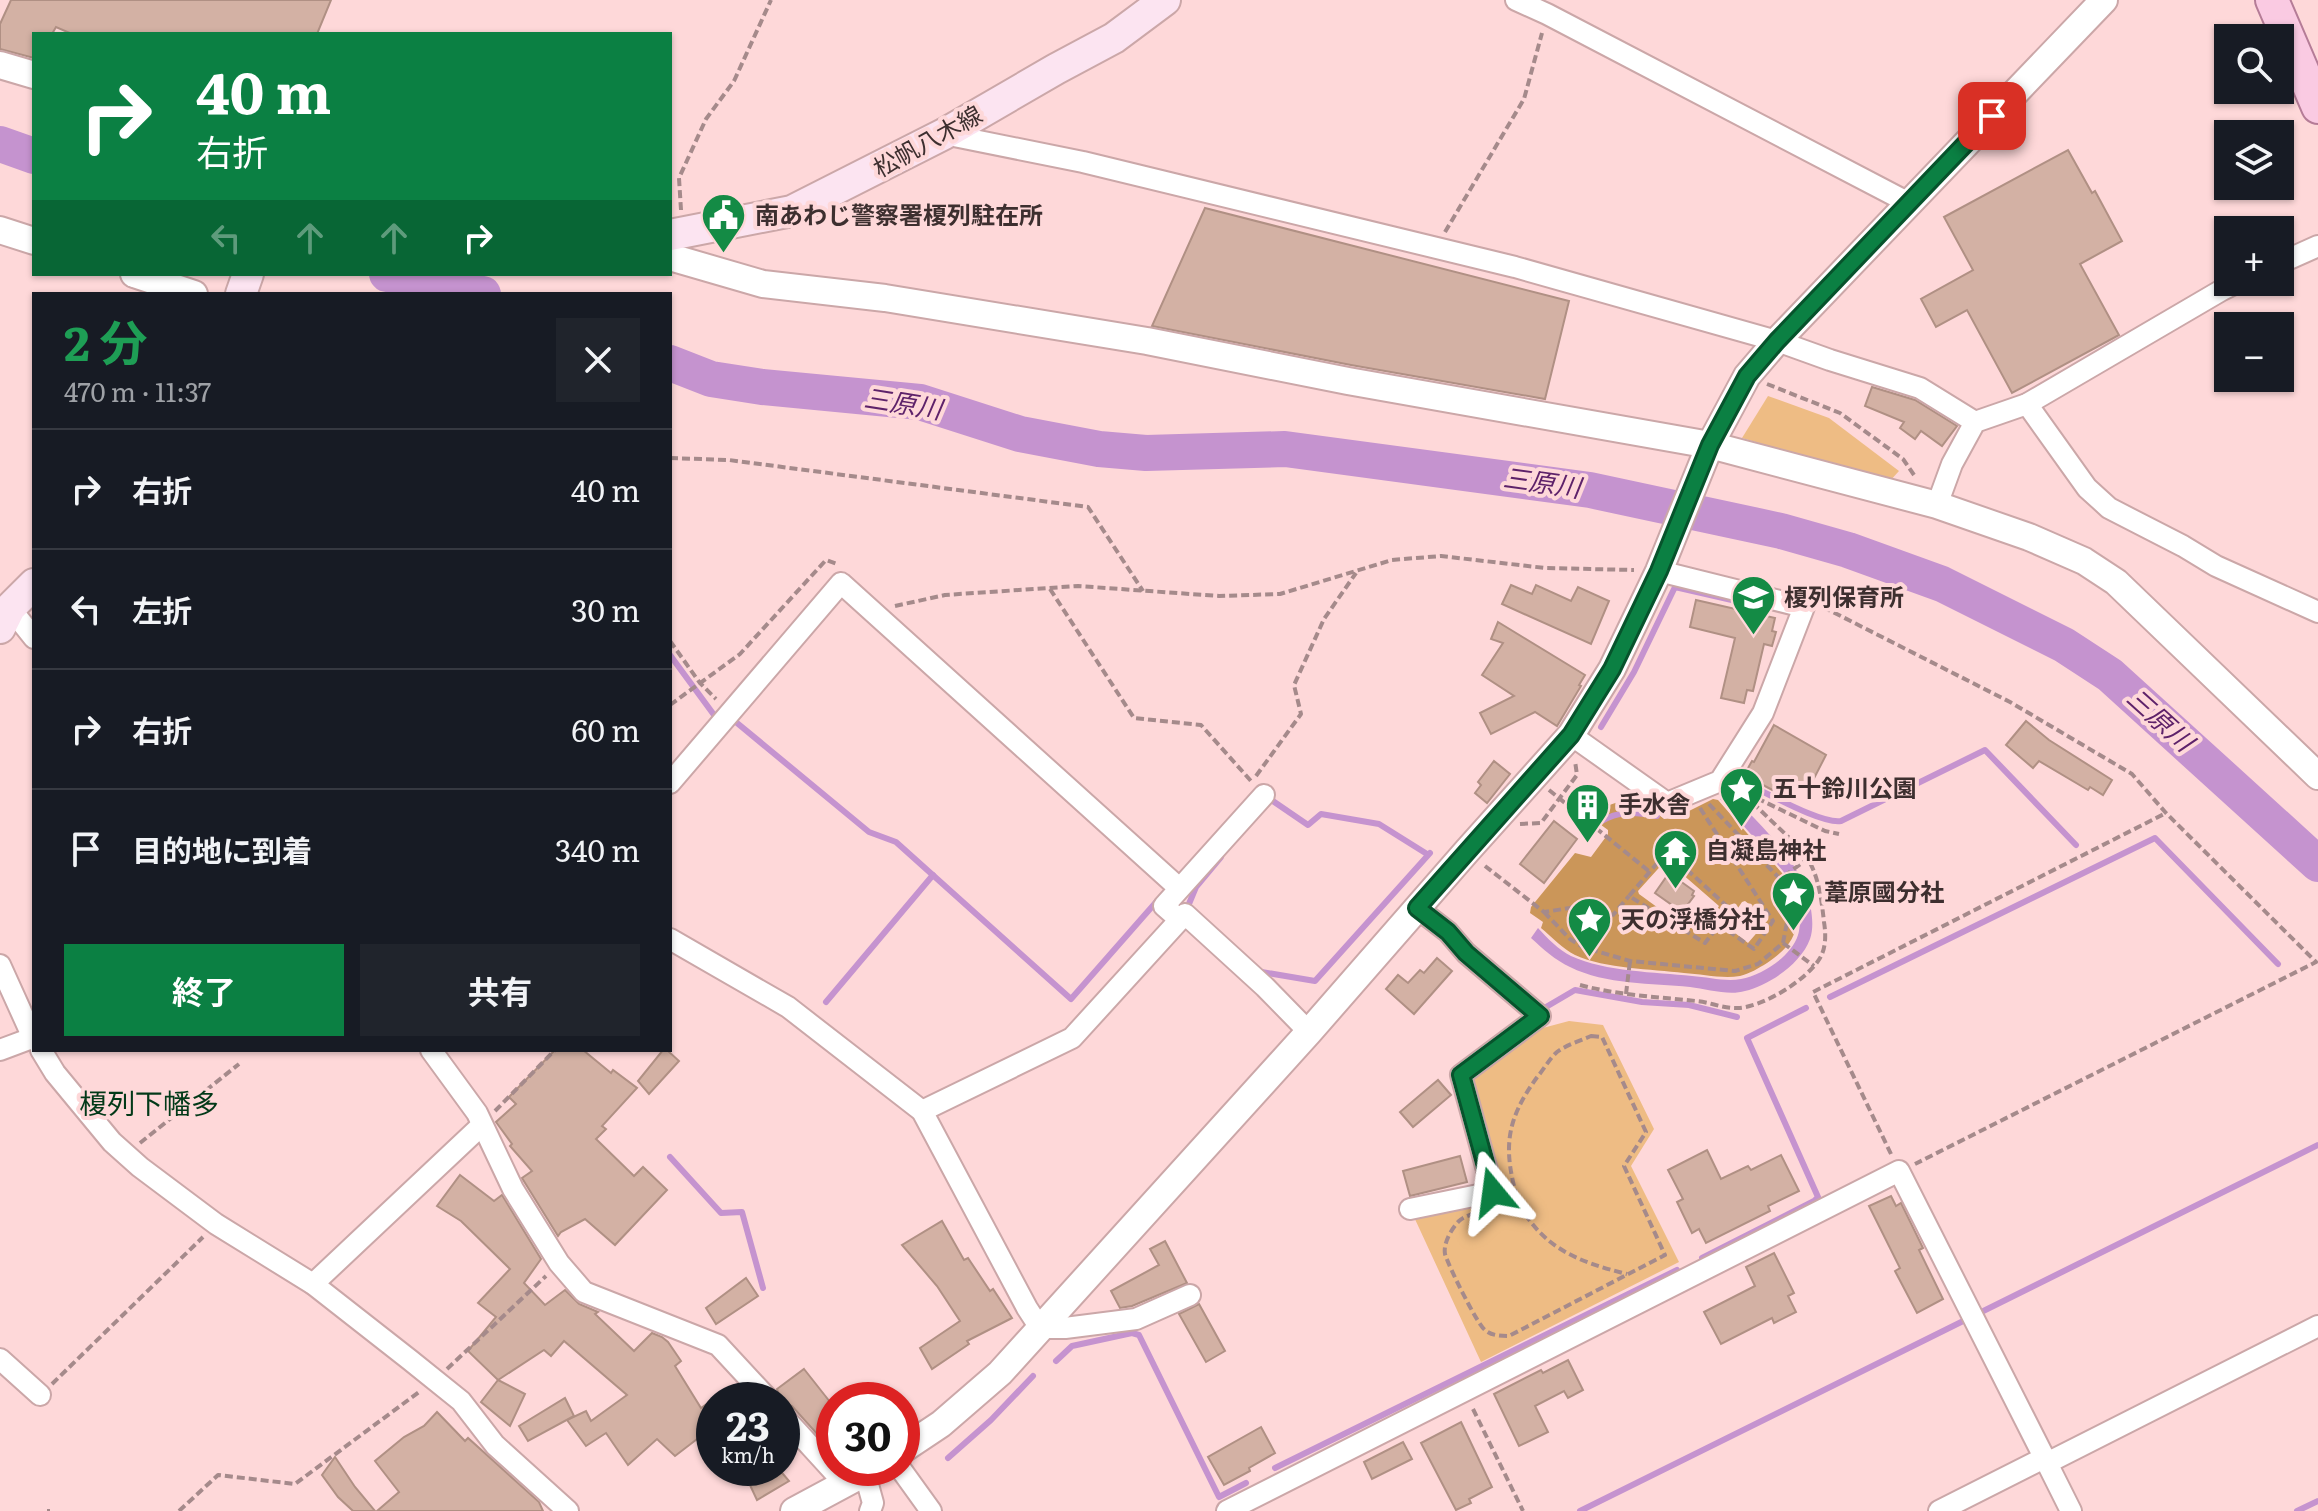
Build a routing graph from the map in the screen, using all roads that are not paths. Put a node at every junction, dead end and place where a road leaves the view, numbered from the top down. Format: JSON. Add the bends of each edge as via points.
{"nodes":[{"id":1,"x":1165,"y":0,"type":"edge"},
{"id":2,"x":1516,"y":0,"type":"edge"},
{"id":3,"x":2104,"y":0,"type":"edge"},
{"id":4,"x":2272,"y":0,"type":"edge"},
{"id":5,"x":0,"y":65,"type":"edge"},
{"id":6,"x":32,"y":74,"type":"edge"},
{"id":7,"x":2318,"y":107,"type":"edge"},
{"id":8,"x":944,"y":134,"type":"junction"},
{"id":9,"x":1909,"y":203,"type":"junction"},
{"id":10,"x":0,"y":230,"type":"edge"},
{"id":11,"x":32,"y":240,"type":"edge"},
{"id":12,"x":674,"y":242,"type":"edge"},
{"id":13,"x":2318,"y":246,"type":"edge"},
{"id":14,"x":2294,"y":257,"type":"edge"},
{"id":15,"x":140,"y":276,"type":"edge"},
{"id":16,"x":188,"y":292,"type":"edge"},
{"id":17,"x":2214,"y":295,"type":"edge"},
{"id":18,"x":1777,"y":341,"type":"junction"},
{"id":19,"x":2027,"y":404,"type":"junction"},
{"id":20,"x":1975,"y":422,"type":"junction"},
{"id":21,"x":1710,"y":445,"type":"junction"},
{"id":22,"x":1937,"y":505,"type":"junction"},
{"id":23,"x":1662,"y":564,"type":"junction"},
{"id":24,"x":32,"y":586,"type":"edge"},
{"id":25,"x":2318,"y":612,"type":"edge"},
{"id":26,"x":5,"y":618,"type":"edge"},
{"id":27,"x":32,"y":637,"type":"edge"},
{"id":28,"x":1571,"y":735,"type":"junction"},
{"id":29,"x":2313,"y":764,"type":"edge"},
{"id":30,"x":672,"y":781,"type":"edge"},
{"id":31,"x":1258,"y":789,"type":"road end"},
{"id":32,"x":1179,"y":888,"type":"junction"},
{"id":33,"x":1417,"y":908,"type":"junction"},
{"id":34,"x":1180,"y":920,"type":"junction"},
{"id":35,"x":672,"y":940,"type":"edge"},
{"id":36,"x":0,"y":965,"type":"edge"},
{"id":37,"x":32,"y":1029,"type":"edge"},
{"id":38,"x":1309,"y":1032,"type":"junction"},
{"id":39,"x":32,"y":1048,"type":"edge"},
{"id":40,"x":0,"y":1050,"type":"edge"},
{"id":41,"x":44,"y":1052,"type":"edge"},
{"id":42,"x":432,"y":1052,"type":"edge"},
{"id":43,"x":922,"y":1111,"type":"junction"},
{"id":44,"x":482,"y":1125,"type":"junction"},
{"id":45,"x":1410,"y":1209,"type":"dead end"},
{"id":46,"x":313,"y":1284,"type":"junction"},
{"id":47,"x":1190,"y":1295,"type":"dead end"},
{"id":48,"x":2318,"y":1326,"type":"edge"},
{"id":49,"x":1040,"y":1328,"type":"junction"},
{"id":50,"x":0,"y":1359,"type":"edge"},
{"id":51,"x":752,"y":1382,"type":"edge"},
{"id":52,"x":40,"y":1395,"type":"road end"},
{"id":53,"x":800,"y":1429,"type":"edge"},
{"id":54,"x":920,"y":1438,"type":"edge"},
{"id":55,"x":816,"y":1441,"type":"edge"},
{"id":56,"x":2046,"y":1460,"type":"junction"},
{"id":57,"x":841,"y":1486,"type":"edge"},
{"id":58,"x":866,"y":1486,"type":"edge"},
{"id":59,"x":913,"y":1486,"type":"edge"},
{"id":60,"x":568,"y":1511,"type":"edge"},
{"id":61,"x":794,"y":1511,"type":"edge"},
{"id":62,"x":870,"y":1511,"type":"edge"},
{"id":63,"x":931,"y":1511,"type":"edge"},
{"id":64,"x":1227,"y":1511,"type":"edge"},
{"id":65,"x":1939,"y":1511,"type":"edge"},
{"id":66,"x":2071,"y":1511,"type":"edge"}],
"edges":[{"from":1,"to":8,"type":"main road","name":"松帆八木線","via":[[1114,38]]},
{"from":2,"to":9,"type":"street"},
{"from":3,"to":9,"type":"street"},
{"from":4,"to":7,"type":"main road"},
{"from":5,"to":6,"type":"street"},
{"from":8,"to":12,"type":"main road","name":"松帆八木線","via":[[792,211]]},
{"from":8,"to":18,"type":"street","via":[[1083,162],[1515,267]]},
{"from":9,"to":18,"type":"street"},
{"from":10,"to":11,"type":"street"},
{"from":12,"to":21,"type":"street","via":[[763,284],[885,298],[1147,341]]},
{"from":13,"to":14,"type":"street"},
{"from":15,"to":16,"type":"street"},
{"from":17,"to":19,"type":"street"},
{"from":18,"to":20,"type":"street","via":[[1920,388]]},
{"from":18,"to":21,"type":"street","via":[[1747,376]]},
{"from":19,"to":20,"type":"street"},
{"from":19,"to":25,"type":"street","via":[[2087,488],[2109,508],[2216,566]]},
{"from":20,"to":22,"type":"street"},
{"from":21,"to":22,"type":"street"},
{"from":21,"to":23,"type":"street"},
{"from":22,"to":29,"type":"street","via":[[2029,537],[2116,582]]},
{"from":23,"to":28,"type":"street","via":[[1612,669]]},
{"from":23,"to":28,"type":"street","via":[[1804,607],[1763,713],[1720,781],[1667,803]]},
{"from":24,"to":26,"type":"main road"},
{"from":26,"to":27,"type":"street"},
{"from":28,"to":33,"type":"street"},
{"from":30,"to":32,"type":"street","via":[[841,583]]},
{"from":31,"to":32,"type":"street"},
{"from":32,"to":34,"type":"street","via":[[1164,906]]},
{"from":33,"to":38,"type":"street"},
{"from":33,"to":45,"type":"street","via":[[1540,1016],[1461,1075],[1493,1192]]},
{"from":34,"to":38,"type":"street","via":[[1185,914]]},
{"from":34,"to":43,"type":"street","via":[[1072,1038]]},
{"from":35,"to":43,"type":"street","via":[[788,1007]]},
{"from":36,"to":37,"type":"street"},
{"from":38,"to":49,"type":"street"},
{"from":39,"to":40,"type":"street"},
{"from":41,"to":46,"type":"street","via":[[112,1142],[140,1167],[216,1224]]},
{"from":42,"to":44,"type":"street"},
{"from":43,"to":49,"type":"street"},
{"from":44,"to":46,"type":"street"},
{"from":44,"to":51,"type":"street","via":[[513,1189],[559,1263],[584,1292],[718,1345]]},
{"from":46,"to":60,"type":"street","via":[[461,1401],[495,1445]]},
{"from":47,"to":49,"type":"street","via":[[1136,1319]]},
{"from":48,"to":56,"type":"street"},
{"from":49,"to":54,"type":"street","via":[[1000,1373]]},
{"from":50,"to":52,"type":"street"},
{"from":53,"to":55,"type":"street"},
{"from":56,"to":64,"type":"street","via":[[1899,1171]]},
{"from":56,"to":65,"type":"street"},
{"from":56,"to":66,"type":"street"},
{"from":57,"to":61,"type":"street"},
{"from":58,"to":62,"type":"street","via":[[873,1503]]},
{"from":59,"to":63,"type":"street"}]}
